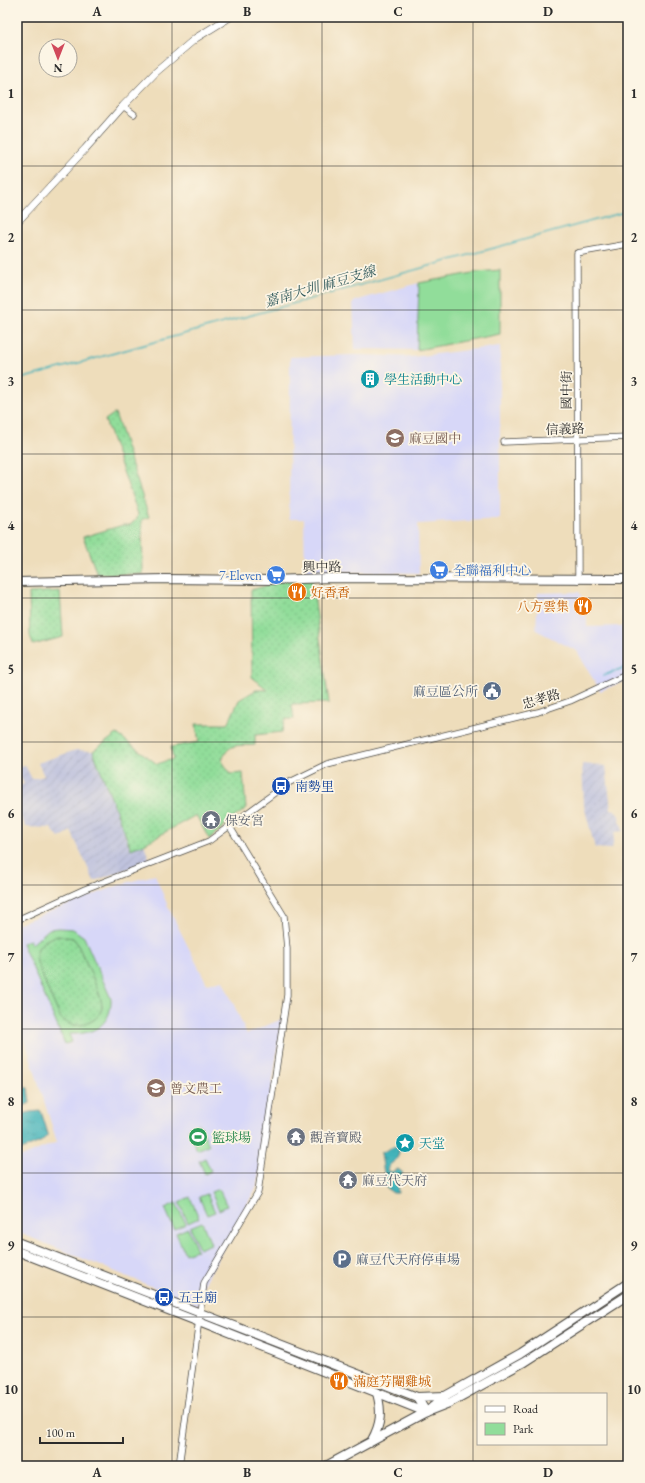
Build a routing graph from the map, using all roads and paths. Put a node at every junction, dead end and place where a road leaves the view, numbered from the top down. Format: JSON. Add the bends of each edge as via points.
{"nodes":[{"id":1,"x":230,"y":17,"type":"edge"},
{"id":2,"x":122,"y":106,"type":"junction"},
{"id":3,"x":134,"y":114,"type":"dead end"},
{"id":4,"x":17,"y":222,"type":"edge"},
{"id":5,"x":628,"y":244,"type":"edge"},
{"id":6,"x":628,"y":437,"type":"edge"},
{"id":7,"x":577,"y":440,"type":"junction"},
{"id":8,"x":504,"y":442,"type":"dead end"},
{"id":9,"x":628,"y":579,"type":"edge"},
{"id":10,"x":578,"y":580,"type":"junction"},
{"id":11,"x":17,"y":582,"type":"edge"},
{"id":12,"x":628,"y":674,"type":"edge"},
{"id":13,"x":230,"y":827,"type":"junction"},
{"id":14,"x":17,"y":920,"type":"edge"},
{"id":15,"x":17,"y":1242,"type":"edge"},
{"id":16,"x":17,"y":1251,"type":"edge"},
{"id":17,"x":628,"y":1283,"type":"edge"},
{"id":18,"x":628,"y":1295,"type":"edge"},
{"id":19,"x":200,"y":1317,"type":"junction"},
{"id":20,"x":377,"y":1393,"type":"junction"},
{"id":21,"x":445,"y":1396,"type":"junction"},
{"id":22,"x":417,"y":1397,"type":"junction"},
{"id":23,"x":426,"y":1412,"type":"junction"},
{"id":24,"x":372,"y":1441,"type":"junction"},
{"id":25,"x":179,"y":1466,"type":"edge"},
{"id":26,"x":326,"y":1466,"type":"edge"}],
"edges":[{"from":1,"to":2,"type":"street","via":[[177,53]]},
{"from":2,"to":3,"type":"street"},
{"from":2,"to":4,"type":"street"},
{"from":5,"to":7,"type":"street","name":"國中街","via":[[577,253]]},
{"from":6,"to":7,"type":"street","name":"信義路"},
{"from":7,"to":8,"type":"street","name":"信義路"},
{"from":7,"to":10,"type":"street","name":"國中街"},
{"from":9,"to":10,"type":"main road","name":"興中路"},
{"from":10,"to":11,"type":"main road","name":"興中路","via":[[331,578]]},
{"from":12,"to":13,"type":"street","name":"忠孝路","via":[[570,701],[538,712],[327,764],[288,783]]},
{"from":13,"to":14,"type":"street","name":"忠孝路","via":[[200,845],[85,889]]},
{"from":13,"to":19,"type":"street","via":[[284,916],[287,995],[258,1192],[204,1283]]},
{"from":15,"to":19,"type":"main road"},
{"from":16,"to":19,"type":"main road"},
{"from":17,"to":21,"type":"main road","via":[[520,1354]]},
{"from":18,"to":23,"type":"main road","via":[[524,1362],[449,1404]]},
{"from":19,"to":20,"type":"main road"},
{"from":19,"to":22,"type":"main road"},
{"from":19,"to":25,"type":"street"},
{"from":20,"to":23,"type":"main road"},
{"from":20,"to":24,"type":"main road","via":[[380,1415],[378,1429]]},
{"from":21,"to":22,"type":"main road"},
{"from":21,"to":23,"type":"main road"},
{"from":22,"to":23,"type":"main road"},
{"from":23,"to":24,"type":"main road"},
{"from":24,"to":26,"type":"main road"}]}
